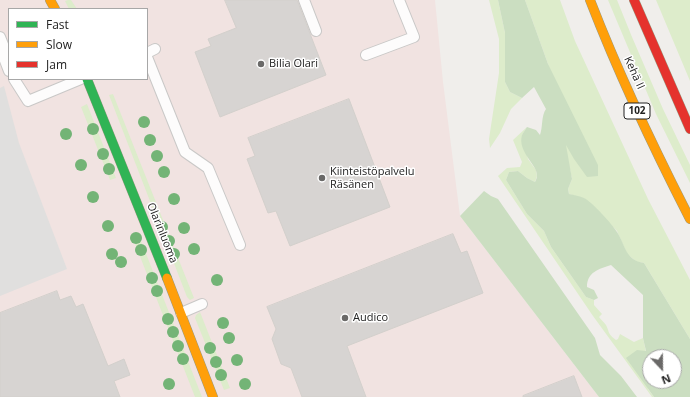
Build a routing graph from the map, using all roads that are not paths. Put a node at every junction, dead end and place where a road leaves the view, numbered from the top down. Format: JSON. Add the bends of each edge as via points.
{"nodes":[{"id":1,"x":304,"y":0,"type":"edge"},
{"id":2,"x":399,"y":0,"type":"edge"},
{"id":3,"x":590,"y":0,"type":"edge"},
{"id":4,"x":634,"y":0,"type":"edge"},
{"id":5,"x":316,"y":31,"type":"dead end"},
{"id":6,"x":0,"y":37,"type":"edge"},
{"id":7,"x":366,"y":56,"type":"dead end"},
{"id":8,"x":2,"y":59,"type":"edge"},
{"id":9,"x":148,"y":60,"type":"edge"},
{"id":10,"x":8,"y":68,"type":"edge"},
{"id":11,"x":15,"y":80,"type":"edge"},
{"id":12,"x":79,"y":80,"type":"edge"},
{"id":13,"x":87,"y":80,"type":"edge"},
{"id":14,"x":690,"y":129,"type":"edge"},
{"id":15,"x":690,"y":219,"type":"edge"},
{"id":16,"x":240,"y":245,"type":"dead end"},
{"id":17,"x":202,"y":304,"type":"dead end"},
{"id":18,"x":181,"y":313,"type":"junction"},
{"id":19,"x":213,"y":397,"type":"edge"}],
"edges":[{"from":1,"to":5,"type":"lane"},
{"from":2,"to":7,"type":"lane","via":[[414,37]]},
{"from":3,"to":15,"type":"main road","name":"Kehä II","number":"102","via":[[655,152]]},
{"from":4,"to":14,"type":"main road"},
{"from":6,"to":8,"type":"lane","via":[[4,46]]},
{"from":8,"to":10,"type":"lane"},
{"from":9,"to":16,"type":"lane","via":[[185,152],[208,168]]},
{"from":11,"to":12,"type":"lane","via":[[28,101]]},
{"from":13,"to":18,"type":"main road","name":"Olarinluoma"},
{"from":17,"to":18,"type":"lane"},
{"from":18,"to":19,"type":"main road","name":"Olarinluoma"}]}
